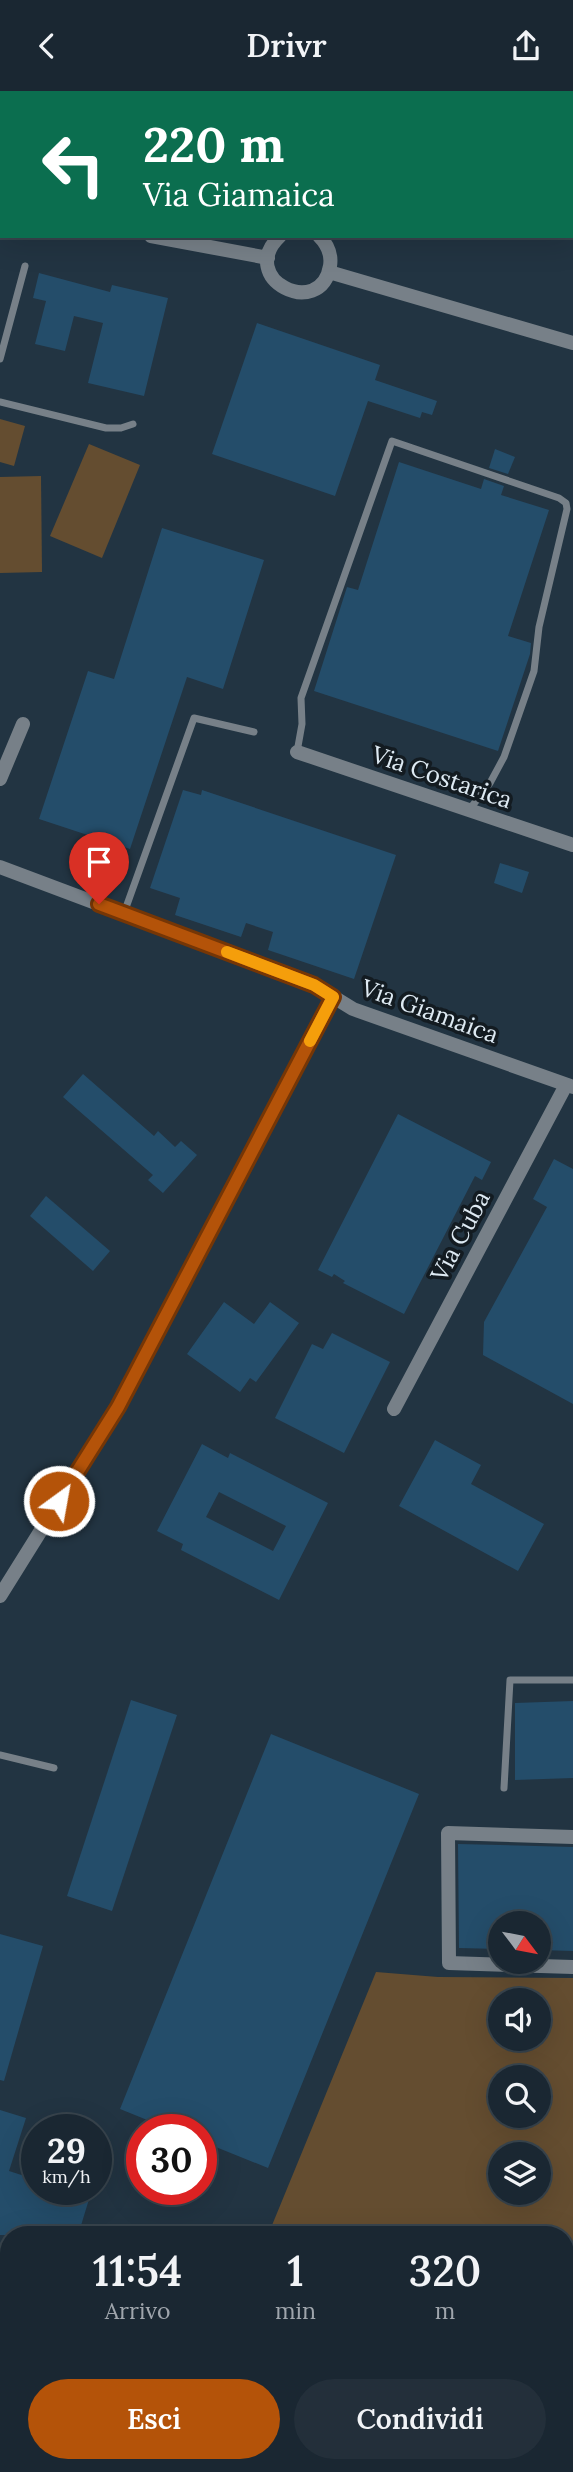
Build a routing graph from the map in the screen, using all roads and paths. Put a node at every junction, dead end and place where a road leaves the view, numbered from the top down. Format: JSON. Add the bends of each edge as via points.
{"nodes":[{"id":1,"x":161,"y":238,"type":"edge"},
{"id":2,"x":278,"y":238,"type":"edge"},
{"id":3,"x":320,"y":238,"type":"edge"},
{"id":4,"x":268,"y":258,"type":"junction"},
{"id":5,"x":25,"y":266,"type":"dead end"},
{"id":6,"x":329,"y":272,"type":"junction"},
{"id":7,"x":573,"y":343,"type":"edge"},
{"id":8,"x":0,"y":359,"type":"edge"},
{"id":9,"x":0,"y":402,"type":"edge"},
{"id":10,"x":133,"y":424,"type":"dead end"},
{"id":11,"x":23,"y":724,"type":"dead end"},
{"id":12,"x":254,"y":733,"type":"dead end"},
{"id":13,"x":297,"y":752,"type":"joint"},
{"id":14,"x":0,"y":779,"type":"edge"},
{"id":15,"x":469,"y":810,"type":"junction"},
{"id":16,"x":573,"y":845,"type":"edge"},
{"id":17,"x":0,"y":867,"type":"edge"},
{"id":18,"x":124,"y":914,"type":"junction"},
{"id":19,"x":333,"y":997,"type":"junction"},
{"id":20,"x":569,"y":1086,"type":"edge"},
{"id":21,"x":394,"y":1409,"type":"dead end"},
{"id":22,"x":0,"y":1596,"type":"edge"},
{"id":23,"x":573,"y":1680,"type":"edge"},
{"id":24,"x":0,"y":1755,"type":"edge"},
{"id":25,"x":54,"y":1768,"type":"dead end"},
{"id":26,"x":504,"y":1788,"type":"dead end"},
{"id":27,"x":573,"y":1837,"type":"edge"},
{"id":28,"x":573,"y":1967,"type":"edge"}],
"edges":[{"from":1,"to":4,"type":"street"},
{"from":2,"to":4,"type":"street"},
{"from":3,"to":6,"type":"street","via":[[329,250]]},
{"from":4,"to":6,"type":"street","via":[[276,283],[291,292],[315,289]]},
{"from":5,"to":8,"type":"lane"},
{"from":6,"to":7,"type":"street"},
{"from":9,"to":10,"type":"lane","via":[[106,428]]},
{"from":11,"to":14,"type":"street"},
{"from":12,"to":18,"type":"lane","via":[[194,718]]},
{"from":13,"to":15,"type":"street","name":"Via Costarica"},
{"from":13,"to":15,"type":"lane","via":[[301,698],[392,441],[566,503],[534,671],[500,766]]},
{"from":15,"to":16,"type":"street","name":"Via Costarica"},
{"from":17,"to":18,"type":"street","name":"Via Giamaica"},
{"from":18,"to":19,"type":"street","name":"Via Giamaica","via":[[314,985]]},
{"from":19,"to":20,"type":"street","name":"Via Giamaica","via":[[354,1009]]},
{"from":19,"to":22,"type":"street","via":[[118,1407]]},
{"from":20,"to":21,"type":"street","name":"Via Cuba"},
{"from":23,"to":26,"type":"lane","via":[[510,1680]]},
{"from":24,"to":25,"type":"lane"},
{"from":27,"to":28,"type":"street","via":[[448,1833],[449,1963]]}]}
